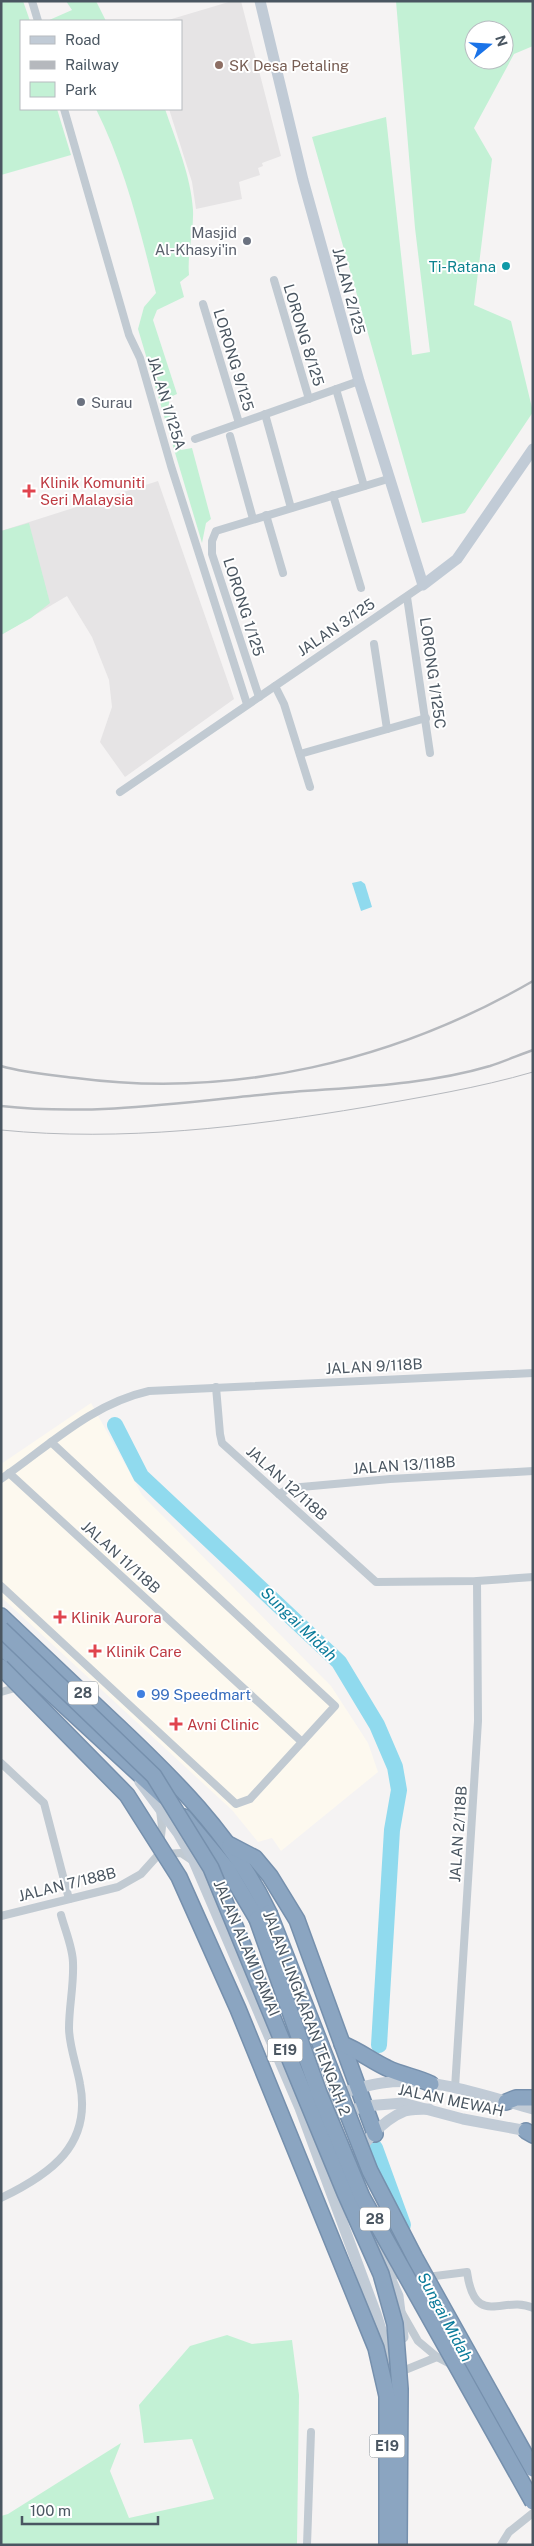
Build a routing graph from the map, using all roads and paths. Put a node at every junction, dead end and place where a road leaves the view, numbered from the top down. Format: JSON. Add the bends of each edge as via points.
{"nodes":[{"id":1,"x":32,"y":1,"type":"edge"},
{"id":2,"x":260,"y":1,"type":"edge"},
{"id":3,"x":38,"y":20,"type":"edge"},
{"id":4,"x":64,"y":110,"type":"edge"},
{"id":5,"x":274,"y":280,"type":"dead end"},
{"id":6,"x":203,"y":304,"type":"dead end"},
{"id":7,"x":358,"y":381,"type":"junction"},
{"id":8,"x":336,"y":389,"type":"junction"},
{"id":9,"x":309,"y":399,"type":"junction"},
{"id":10,"x":265,"y":414,"type":"junction"},
{"id":11,"x":239,"y":423,"type":"junction"},
{"id":12,"x":230,"y":436,"type":"dead end"},
{"id":13,"x":195,"y":439,"type":"dead end"},
{"id":14,"x":533,"y":449,"type":"edge"},
{"id":15,"x":388,"y":479,"type":"junction"},
{"id":16,"x":364,"y":486,"type":"junction"},
{"id":17,"x":333,"y":495,"type":"junction"},
{"id":18,"x":291,"y":508,"type":"junction"},
{"id":19,"x":266,"y":515,"type":"junction"},
{"id":20,"x":253,"y":519,"type":"junction"},
{"id":21,"x":283,"y":573,"type":"dead end"},
{"id":22,"x":423,"y":586,"type":"junction"},
{"id":23,"x":361,"y":588,"type":"dead end"},
{"id":24,"x":407,"y":597,"type":"junction"},
{"id":25,"x":374,"y":644,"type":"dead end"},
{"id":26,"x":275,"y":686,"type":"junction"},
{"id":27,"x":259,"y":697,"type":"junction"},
{"id":28,"x":247,"y":704,"type":"junction"},
{"id":29,"x":426,"y":718,"type":"junction"},
{"id":30,"x":387,"y":729,"type":"junction"},
{"id":31,"x":430,"y":753,"type":"dead end"},
{"id":32,"x":300,"y":754,"type":"junction"},
{"id":33,"x":310,"y":787,"type":"dead end"},
{"id":34,"x":120,"y":792,"type":"dead end"},
{"id":35,"x":533,"y":1373,"type":"edge"},
{"id":36,"x":216,"y":1386,"type":"junction"},
{"id":37,"x":50,"y":1442,"type":"junction"},
{"id":38,"x":533,"y":1472,"type":"edge"},
{"id":39,"x":9,"y":1473,"type":"junction"},
{"id":40,"x":1,"y":1479,"type":"edge"},
{"id":41,"x":279,"y":1494,"type":"junction"},
{"id":42,"x":533,"y":1577,"type":"edge"},
{"id":43,"x":477,"y":1581,"type":"junction"},
{"id":44,"x":1,"y":1586,"type":"edge"},
{"id":45,"x":1,"y":1616,"type":"edge"},
{"id":46,"x":1,"y":1629,"type":"edge"},
{"id":47,"x":1,"y":1647,"type":"edge"},
{"id":48,"x":1,"y":1667,"type":"edge"},
{"id":49,"x":33,"y":1678,"type":"junction"},
{"id":50,"x":1,"y":1692,"type":"edge"},
{"id":51,"x":302,"y":1742,"type":"junction"},
{"id":52,"x":119,"y":1754,"type":"junction"},
{"id":53,"x":1,"y":1763,"type":"edge"},
{"id":54,"x":160,"y":1808,"type":"junction"},
{"id":55,"x":228,"y":1844,"type":"junction"},
{"id":56,"x":159,"y":1854,"type":"junction"},
{"id":57,"x":194,"y":1862,"type":"junction"},
{"id":58,"x":69,"y":1899,"type":"junction"},
{"id":59,"x":61,"y":1915,"type":"dead end"},
{"id":60,"x":1,"y":1916,"type":"edge"},
{"id":61,"x":263,"y":1916,"type":"junction"},
{"id":62,"x":342,"y":2044,"type":"junction"},
{"id":63,"x":431,"y":2084,"type":"junction"},
{"id":64,"x":358,"y":2088,"type":"junction"},
{"id":65,"x":455,"y":2088,"type":"junction"},
{"id":66,"x":533,"y":2098,"type":"edge"},
{"id":67,"x":506,"y":2102,"type":"junction"},
{"id":68,"x":365,"y":2106,"type":"junction"},
{"id":69,"x":300,"y":2108,"type":"junction"},
{"id":70,"x":429,"y":2109,"type":"junction"},
{"id":71,"x":533,"y":2109,"type":"edge"},
{"id":72,"x":305,"y":2125,"type":"junction"},
{"id":73,"x":530,"y":2133,"type":"edge"},
{"id":74,"x":375,"y":2134,"type":"junction"},
{"id":75,"x":1,"y":2198,"type":"edge"},
{"id":76,"x":390,"y":2273,"type":"junction"},
{"id":77,"x":411,"y":2279,"type":"junction"},
{"id":78,"x":398,"y":2296,"type":"junction"},
{"id":79,"x":533,"y":2308,"type":"edge"},
{"id":80,"x":401,"y":2313,"type":"junction"},
{"id":81,"x":437,"y":2357,"type":"junction"},
{"id":82,"x":405,"y":2370,"type":"junction"},
{"id":83,"x":311,"y":2432,"type":"dead end"},
{"id":84,"x":533,"y":2468,"type":"edge"},
{"id":85,"x":533,"y":2498,"type":"edge"},
{"id":86,"x":533,"y":2502,"type":"edge"},
{"id":87,"x":533,"y":2513,"type":"edge"},
{"id":88,"x":307,"y":2545,"type":"edge"},
{"id":89,"x":382,"y":2545,"type":"edge"},
{"id":90,"x":387,"y":2545,"type":"edge"},
{"id":91,"x":399,"y":2545,"type":"edge"},
{"id":92,"x":406,"y":2545,"type":"edge"},
{"id":93,"x":500,"y":2545,"type":"edge"}],
"edges":[{"from":1,"to":3,"type":"street"},
{"from":2,"to":7,"type":"main road","name":"JALAN 2/125","via":[[301,171]]},
{"from":4,"to":28,"type":"street","name":"JALAN 1/125A","via":[[130,335],[140,358]]},
{"from":5,"to":9,"type":"street","name":"LORONG 8/125"},
{"from":6,"to":11,"type":"street","name":"LORONG 9/125"},
{"from":7,"to":8,"type":"street"},
{"from":7,"to":15,"type":"main road","name":"JALAN 2/125"},
{"from":8,"to":9,"type":"street"},
{"from":8,"to":16,"type":"street"},
{"from":9,"to":10,"type":"street"},
{"from":10,"to":11,"type":"street"},
{"from":10,"to":18,"type":"street"},
{"from":11,"to":13,"type":"street"},
{"from":12,"to":20,"type":"street"},
{"from":14,"to":22,"type":"main road","name":"JALAN 3/125","via":[[457,559]]},
{"from":15,"to":16,"type":"street"},
{"from":15,"to":22,"type":"main road","name":"JALAN 2/125"},
{"from":16,"to":17,"type":"street"},
{"from":17,"to":18,"type":"street"},
{"from":17,"to":23,"type":"street"},
{"from":18,"to":19,"type":"street"},
{"from":19,"to":20,"type":"street"},
{"from":19,"to":21,"type":"street"},
{"from":20,"to":27,"type":"street","name":"LORONG 1/125","via":[[216,531],[212,537],[212,554]]},
{"from":22,"to":24,"type":"street","name":"JALAN 3/125"},
{"from":24,"to":26,"type":"street","name":"JALAN 3/125"},
{"from":24,"to":29,"type":"street","name":"LORONG 1/125C"},
{"from":25,"to":30,"type":"street"},
{"from":26,"to":27,"type":"street","name":"JALAN 3/125"},
{"from":26,"to":32,"type":"street"},
{"from":27,"to":28,"type":"street","name":"JALAN 3/125"},
{"from":28,"to":34,"type":"street","name":"JALAN 3/125"},
{"from":29,"to":30,"type":"street"},
{"from":29,"to":31,"type":"street","name":"LORONG 1/125C"},
{"from":30,"to":32,"type":"street"},
{"from":32,"to":33,"type":"street"},
{"from":35,"to":36,"type":"street","name":"JALAN 9/118B"},
{"from":36,"to":37,"type":"street","name":"JALAN 9/118B","via":[[149,1391],[128,1396],[109,1404]]},
{"from":36,"to":41,"type":"street","name":"JALAN 12/118B","via":[[222,1443]]},
{"from":37,"to":39,"type":"street","name":"JALAN 9/118B"},
{"from":37,"to":51,"type":"street","via":[[335,1706]]},
{"from":38,"to":41,"type":"street","name":"JALAN 13/118B","via":[[390,1479],[290,1488]]},
{"from":39,"to":40,"type":"street","name":"JALAN 9/118B"},
{"from":39,"to":51,"type":"street","name":"JALAN 11/118B"},
{"from":41,"to":43,"type":"street","name":"JALAN 12/118B","via":[[376,1582]]},
{"from":42,"to":43,"type":"street"},
{"from":43,"to":65,"type":"street","name":"JALAN 2/118B","via":[[478,1721]]},
{"from":44,"to":51,"type":"street","via":[[236,1804],[250,1798]]},
{"from":45,"to":55,"type":"highway","name":"JALAN LINGKARAN TENGAH 2","number":"28","via":[[165,1770]]},
{"from":46,"to":91,"type":"highway","number":"E19","bridge":true,"via":[[154,1776],[211,1868],[381,2274],[393,2316],[400,2389]]},
{"from":47,"to":49,"type":"highway","name":"JALAN LINGKARAN TENGAH 2","number":"28"},
{"from":48,"to":90,"type":"highway","number":"E19","bridge":true,"via":[[127,1795],[179,1877],[238,2009],[376,2348],[387,2396]]},
{"from":49,"to":50,"type":"street"},
{"from":49,"to":52,"type":"highway","name":"JALAN LINGKARAN TENGAH 2","number":"28"},
{"from":52,"to":54,"type":"main road","name":"JALAN ALAM DAMAI"},
{"from":52,"to":61,"type":"highway","name":"JALAN LINGKARAN TENGAH 2","number":"28","via":[[183,1816]]},
{"from":53,"to":58,"type":"street","via":[[44,1803]]},
{"from":54,"to":56,"type":"street"},
{"from":54,"to":57,"type":"main road","name":"JALAN ALAM DAMAI"},
{"from":55,"to":61,"type":"highway","name":"JALAN LINGKARAN TENGAH 2","number":"28","via":[[253,1882]]},
{"from":55,"to":62,"type":"highway","via":[[255,1858],[285,1899],[304,1938]]},
{"from":56,"to":57,"type":"street","via":[[181,1853]]},
{"from":56,"to":58,"type":"street","name":"JALAN 7/188B","via":[[131,1881]]},
{"from":57,"to":69,"type":"main road","name":"JALAN ALAM DAMAI"},
{"from":58,"to":60,"type":"street","name":"JALAN 7/188B"},
{"from":59,"to":75,"type":"street","via":[[73,1961],[69,2029],[81,2085],[83,2112],[79,2131],[69,2150],[50,2168],[24,2187]]},
{"from":61,"to":84,"type":"highway","name":"JALAN LINGKARAN TENGAH 2","number":"28","bridge":true,"via":[[370,2171]]},
{"from":61,"to":86,"type":"highway","name":"JALAN LINGKARAN TENGAH 2","number":"28","bridge":true,"via":[[319,2093],[362,2197]]},
{"from":62,"to":63,"type":"highway","via":[[361,2051],[388,2069]]},
{"from":62,"to":64,"type":"highway"},
{"from":63,"to":64,"type":"main road","name":"JALAN MEWAH","via":[[383,2083]]},
{"from":63,"to":65,"type":"main road","name":"JALAN MEWAH"},
{"from":64,"to":68,"type":"highway"},
{"from":64,"to":69,"type":"main road","name":"JALAN MEWAH"},
{"from":65,"to":67,"type":"main road","name":"JALAN MEWAH"},
{"from":66,"to":67,"type":"highway"},
{"from":67,"to":71,"type":"main road","name":"JALAN MEWAH"},
{"from":68,"to":70,"type":"main road","name":"JALAN MEWAH","via":[[403,2102]]},
{"from":68,"to":72,"type":"main road","name":"JALAN MEWAH"},
{"from":68,"to":74,"type":"highway"},
{"from":69,"to":72,"type":"main road","name":"JALAN ALAM DAMAI"},
{"from":70,"to":73,"type":"main road","name":"JALAN MEWAH"},
{"from":70,"to":74,"type":"main road","via":[[400,2114]]},
{"from":72,"to":89,"type":"main road","name":"JALAN ALAM DAMAI","via":[[390,2355],[395,2390]]},
{"from":74,"to":76,"type":"main road","via":[[354,2157],[348,2171],[348,2184]]},
{"from":76,"to":77,"type":"street"},
{"from":76,"to":78,"type":"main road"},
{"from":77,"to":78,"type":"street"},
{"from":77,"to":79,"type":"street","via":[[468,2272],[474,2298],[484,2306],[497,2308],[520,2304]]},
{"from":78,"to":80,"type":"main road"},
{"from":80,"to":81,"type":"street","via":[[418,2341]]},
{"from":80,"to":82,"type":"main road"},
{"from":81,"to":82,"type":"street"},
{"from":81,"to":85,"type":"street","via":[[452,2364],[471,2385]]},
{"from":82,"to":92,"type":"main road"},
{"from":83,"to":88,"type":"street"},
{"from":87,"to":93,"type":"street","via":[[509,2532]]}]}
